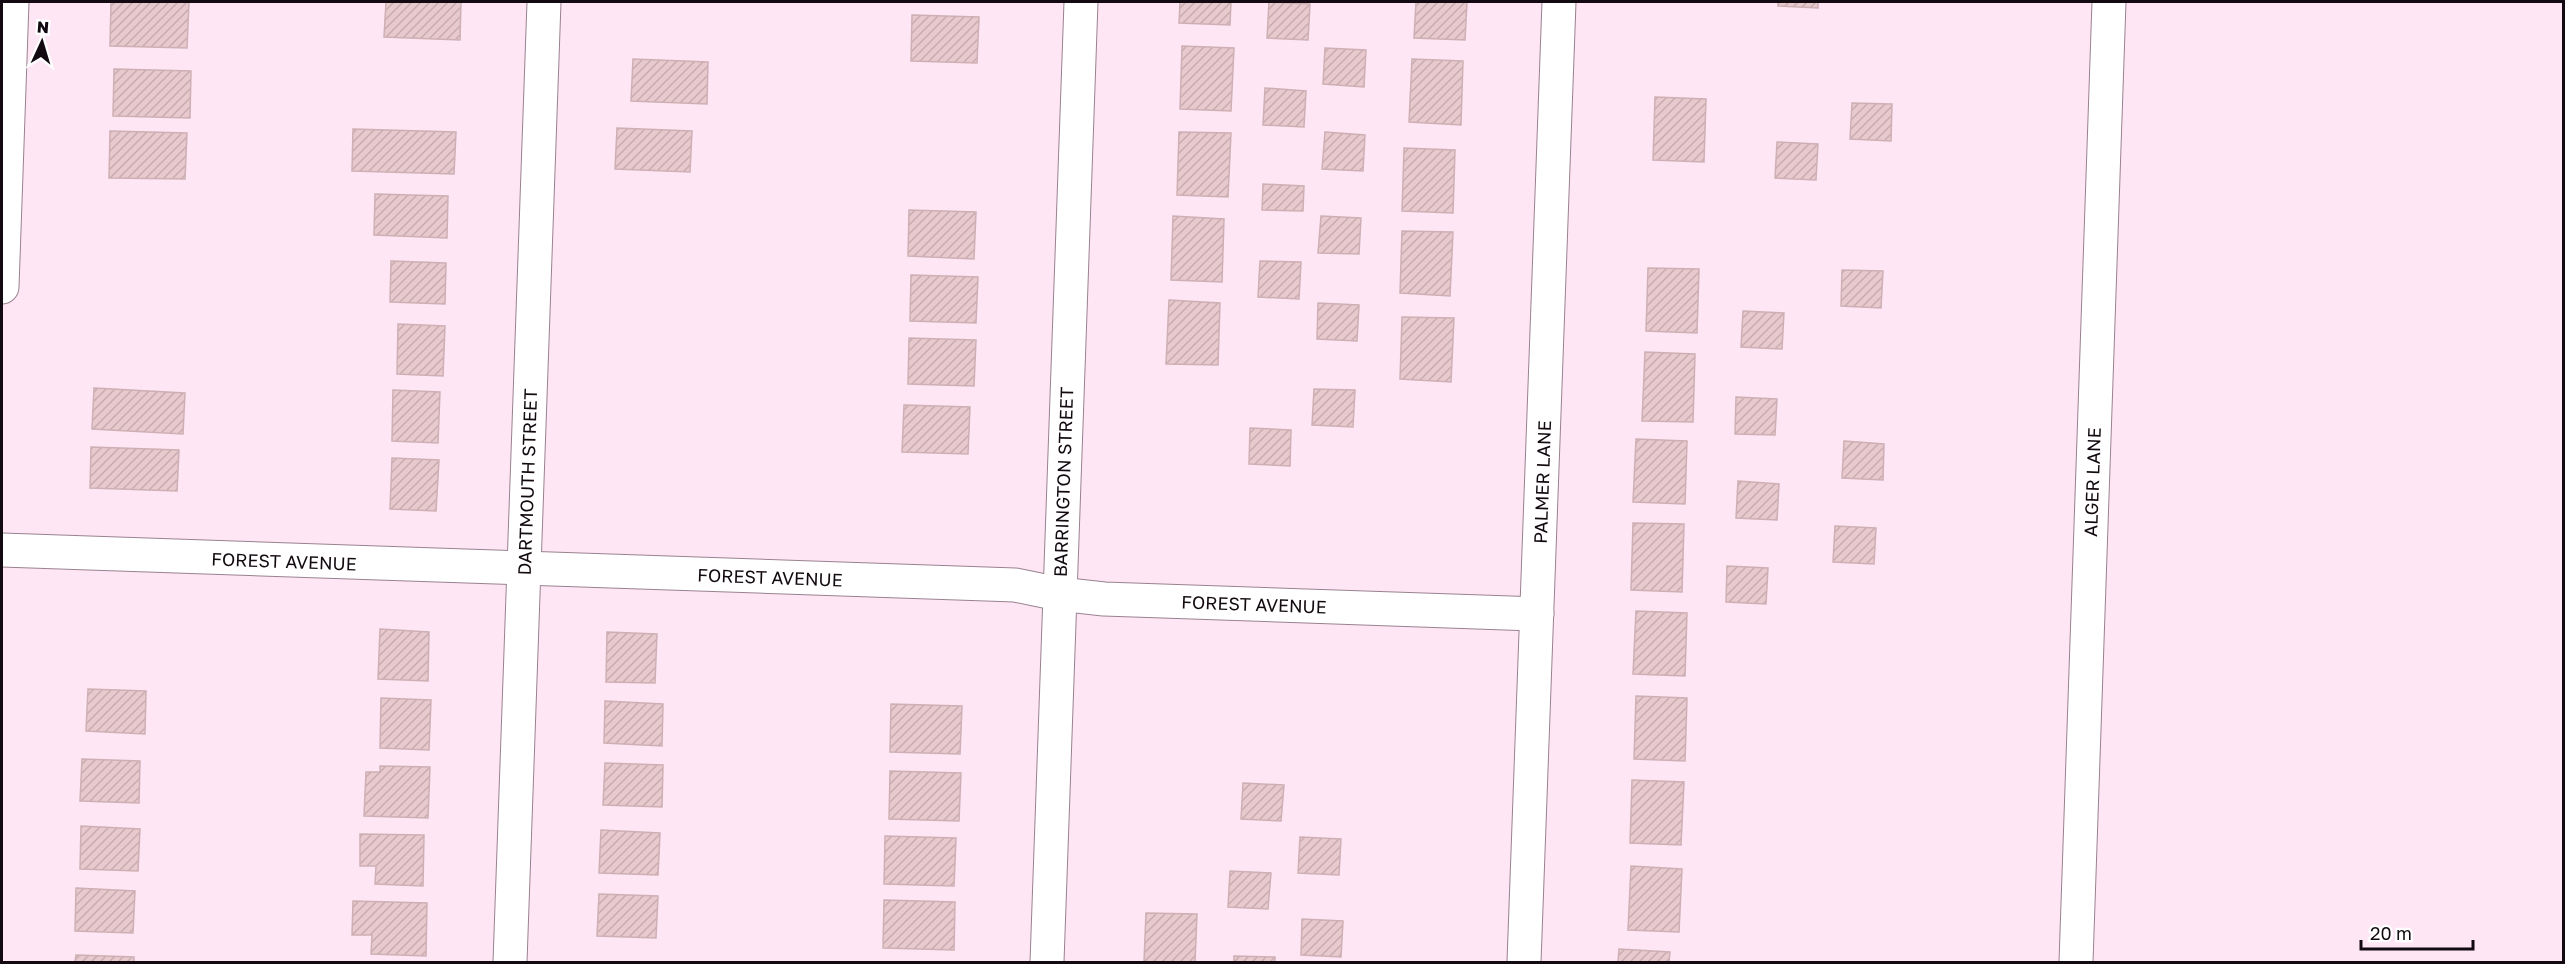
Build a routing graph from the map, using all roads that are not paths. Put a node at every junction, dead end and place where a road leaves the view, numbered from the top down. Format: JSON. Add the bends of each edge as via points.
{"nodes":[{"id":1,"x":12,"y":2,"type":"edge"},
{"id":2,"x":544,"y":2,"type":"edge"},
{"id":3,"x":1081,"y":2,"type":"edge"},
{"id":4,"x":1558,"y":2,"type":"edge"},
{"id":5,"x":2109,"y":2,"type":"edge"},
{"id":6,"x":2,"y":287,"type":"edge"},
{"id":7,"x":2,"y":550,"type":"edge"},
{"id":8,"x":525,"y":568,"type":"junction"},
{"id":9,"x":1059,"y":594,"type":"junction"},
{"id":10,"x":1537,"y":614,"type":"junction"},
{"id":11,"x":510,"y":963,"type":"edge"},
{"id":12,"x":1047,"y":963,"type":"edge"},
{"id":13,"x":1524,"y":963,"type":"edge"},
{"id":14,"x":2076,"y":963,"type":"edge"}],
"edges":[{"from":1,"to":6,"type":"street"},
{"from":2,"to":8,"type":"street","name":"DARTMOUTH STREET"},
{"from":3,"to":9,"type":"street","name":"BARRINGTON STREET"},
{"from":4,"to":10,"type":"street","name":"PALMER LANE"},
{"from":5,"to":14,"type":"street","name":"ALGER LANE"},
{"from":7,"to":8,"type":"street","name":"FOREST AVENUE"},
{"from":8,"to":9,"type":"street","name":"FOREST AVENUE","via":[[1015,585]]},
{"from":8,"to":11,"type":"street","name":"DARTMOUTH STREET"},
{"from":9,"to":10,"type":"street","name":"FOREST AVENUE","via":[[1104,599]]},
{"from":9,"to":12,"type":"street","name":"BARRINGTON STREET"},
{"from":10,"to":13,"type":"street","name":"PALMER LANE"}]}
